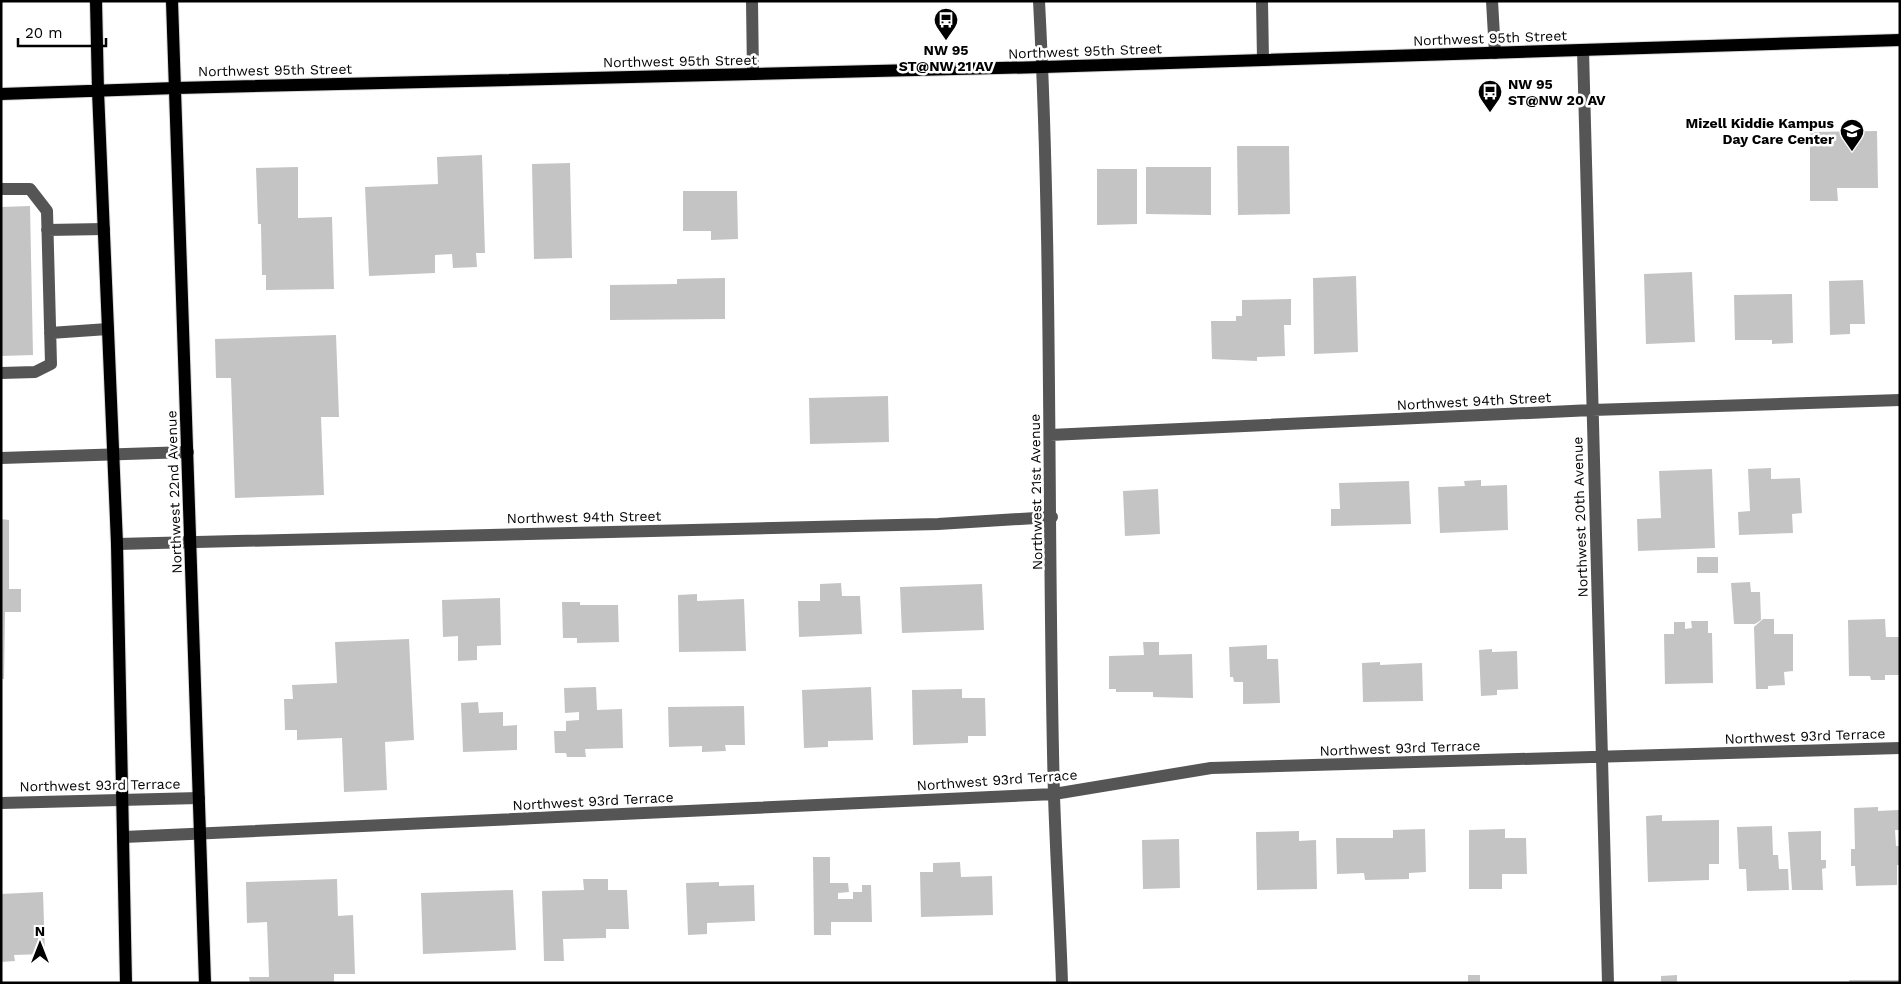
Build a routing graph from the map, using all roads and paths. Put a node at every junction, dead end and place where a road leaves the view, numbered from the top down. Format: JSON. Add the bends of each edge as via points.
{"nodes":[{"id":1,"x":96,"y":1,"type":"edge"},
{"id":2,"x":172,"y":1,"type":"edge"},
{"id":3,"x":752,"y":1,"type":"edge"},
{"id":4,"x":1039,"y":1,"type":"edge"},
{"id":5,"x":1262,"y":1,"type":"edge"},
{"id":6,"x":1492,"y":1,"type":"edge"},
{"id":7,"x":1900,"y":40,"type":"edge"},
{"id":8,"x":1583,"y":50,"type":"junction"},
{"id":9,"x":1495,"y":52,"type":"junction"},
{"id":10,"x":1263,"y":60,"type":"junction"},
{"id":11,"x":1043,"y":67,"type":"junction"},
{"id":12,"x":753,"y":74,"type":"junction"},
{"id":13,"x":176,"y":88,"type":"junction"},
{"id":14,"x":98,"y":91,"type":"junction"},
{"id":15,"x":1,"y":94,"type":"edge"},
{"id":16,"x":1,"y":189,"type":"edge"},
{"id":17,"x":104,"y":229,"type":"junction"},
{"id":18,"x":47,"y":230,"type":"junction"},
{"id":19,"x":108,"y":329,"type":"junction"},
{"id":20,"x":50,"y":333,"type":"junction"},
{"id":21,"x":1,"y":373,"type":"edge"},
{"id":22,"x":1900,"y":400,"type":"edge"},
{"id":23,"x":1592,"y":410,"type":"junction"},
{"id":24,"x":1050,"y":435,"type":"junction"},
{"id":25,"x":188,"y":452,"type":"junction"},
{"id":26,"x":114,"y":455,"type":"junction"},
{"id":27,"x":1,"y":458,"type":"edge"},
{"id":28,"x":1052,"y":517,"type":"junction"},
{"id":29,"x":191,"y":541,"type":"junction"},
{"id":30,"x":117,"y":544,"type":"junction"},
{"id":31,"x":1900,"y":748,"type":"edge"},
{"id":32,"x":1602,"y":757,"type":"junction"},
{"id":33,"x":1054,"y":794,"type":"junction"},
{"id":34,"x":199,"y":798,"type":"junction"},
{"id":35,"x":124,"y":799,"type":"junction"},
{"id":36,"x":1,"y":803,"type":"edge"},
{"id":37,"x":200,"y":834,"type":"junction"},
{"id":38,"x":124,"y":836,"type":"junction"},
{"id":39,"x":126,"y":983,"type":"edge"},
{"id":40,"x":204,"y":983,"type":"edge"},
{"id":41,"x":1062,"y":983,"type":"edge"},
{"id":42,"x":1608,"y":983,"type":"edge"}],
"edges":[{"from":1,"to":14,"type":"main road"},
{"from":2,"to":13,"type":"main road","name":"Northwest 22nd Avenue"},
{"from":3,"to":12,"type":"street"},
{"from":4,"to":11,"type":"street","name":"Northwest 21st Avenue"},
{"from":5,"to":10,"type":"street"},
{"from":6,"to":9,"type":"street"},
{"from":7,"to":8,"type":"main road","name":"Northwest 95th Street"},
{"from":8,"to":9,"type":"main road","name":"Northwest 95th Street"},
{"from":8,"to":23,"type":"street","name":"Northwest 20th Avenue"},
{"from":9,"to":10,"type":"main road","name":"Northwest 95th Street"},
{"from":10,"to":11,"type":"main road","name":"Northwest 95th Street"},
{"from":11,"to":12,"type":"main road","name":"Northwest 95th Street"},
{"from":11,"to":24,"type":"street","name":"Northwest 21st Avenue"},
{"from":12,"to":13,"type":"main road","name":"Northwest 95th Street"},
{"from":13,"to":14,"type":"main road","name":"Northwest 95th Street"},
{"from":13,"to":25,"type":"main road","name":"Northwest 22nd Avenue"},
{"from":14,"to":15,"type":"main road","name":"Northwest 95th Street"},
{"from":14,"to":17,"type":"main road"},
{"from":16,"to":18,"type":"street","via":[[30,190],[47,211]]},
{"from":17,"to":18,"type":"street"},
{"from":17,"to":19,"type":"main road"},
{"from":18,"to":20,"type":"street"},
{"from":19,"to":20,"type":"street"},
{"from":19,"to":26,"type":"main road"},
{"from":20,"to":21,"type":"street","via":[[51,364],[35,372]]},
{"from":22,"to":23,"type":"street","name":"Northwest 94th Street"},
{"from":23,"to":24,"type":"street","name":"Northwest 94th Street"},
{"from":23,"to":32,"type":"street","name":"Northwest 20th Avenue"},
{"from":24,"to":28,"type":"street","name":"Northwest 21st Avenue"},
{"from":25,"to":26,"type":"street"},
{"from":25,"to":29,"type":"main road","name":"Northwest 22nd Avenue"},
{"from":26,"to":27,"type":"street"},
{"from":26,"to":30,"type":"main road"},
{"from":28,"to":29,"type":"street","name":"Northwest 94th Street","via":[[938,524]]},
{"from":28,"to":33,"type":"street","name":"Northwest 21st Avenue"},
{"from":29,"to":30,"type":"street","name":"Northwest 94th Street"},
{"from":29,"to":34,"type":"main road","name":"Northwest 22nd Avenue"},
{"from":30,"to":35,"type":"main road"},
{"from":31,"to":32,"type":"street","name":"Northwest 93rd Terrace"},
{"from":32,"to":33,"type":"street","name":"Northwest 93rd Terrace","via":[[1211,768]]},
{"from":32,"to":42,"type":"street","name":"Northwest 20th Avenue"},
{"from":33,"to":37,"type":"street","name":"Northwest 93rd Terrace"},
{"from":33,"to":41,"type":"street","name":"Northwest 21st Avenue"},
{"from":34,"to":35,"type":"street","name":"Northwest 93rd Terrace"},
{"from":34,"to":37,"type":"main road","name":"Northwest 22nd Avenue"},
{"from":35,"to":36,"type":"street","name":"Northwest 93rd Terrace"},
{"from":35,"to":38,"type":"main road"},
{"from":37,"to":38,"type":"street","name":"Northwest 93rd Terrace"},
{"from":37,"to":40,"type":"main road","name":"Northwest 22nd Avenue"},
{"from":38,"to":39,"type":"main road"}]}
